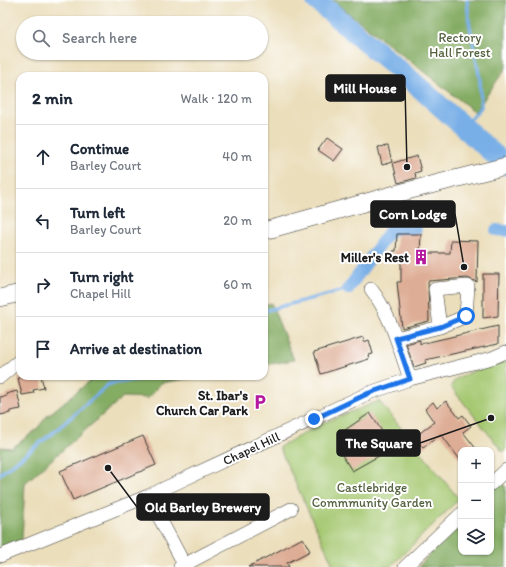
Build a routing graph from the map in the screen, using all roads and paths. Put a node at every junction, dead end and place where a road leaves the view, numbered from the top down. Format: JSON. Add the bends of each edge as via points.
{"nodes":[{"id":1,"x":499,"y":168,"type":"edge"},
{"id":2,"x":268,"y":230,"type":"edge"},
{"id":3,"x":371,"y":289,"type":"dead end"},
{"id":4,"x":16,"y":294,"type":"edge"},
{"id":5,"x":0,"y":298,"type":"edge"},
{"id":6,"x":440,"y":327,"type":"dead end"},
{"id":7,"x":396,"y":338,"type":"junction"},
{"id":8,"x":506,"y":352,"type":"edge"},
{"id":9,"x":16,"y":363,"type":"edge"},
{"id":10,"x":0,"y":377,"type":"edge"},
{"id":11,"x":410,"y":379,"type":"junction"},
{"id":12,"x":506,"y":470,"type":"edge"},
{"id":13,"x":492,"y":483,"type":"edge"},
{"id":14,"x":148,"y":496,"type":"junction"},
{"id":15,"x":291,"y":509,"type":"dead end"},
{"id":16,"x":458,"y":517,"type":"edge"},
{"id":17,"x":0,"y":556,"type":"edge"},
{"id":18,"x":182,"y":566,"type":"edge"},
{"id":19,"x":405,"y":567,"type":"edge"}],
"edges":[{"from":1,"to":2,"type":"main road"},
{"from":3,"to":7,"type":"street","via":[[380,301]]},
{"from":4,"to":5,"type":"main road"},
{"from":6,"to":7,"type":"street"},
{"from":7,"to":11,"type":"street"},
{"from":8,"to":11,"type":"street","name":"Chapel Hill"},
{"from":9,"to":10,"type":"street"},
{"from":11,"to":14,"type":"street","name":"Chapel Hill","via":[[369,393]]},
{"from":12,"to":13,"type":"street"},
{"from":14,"to":17,"type":"street","name":"Chapel Hill"},
{"from":14,"to":18,"type":"street"},
{"from":15,"to":18,"type":"street"},
{"from":16,"to":19,"type":"street"}]}
